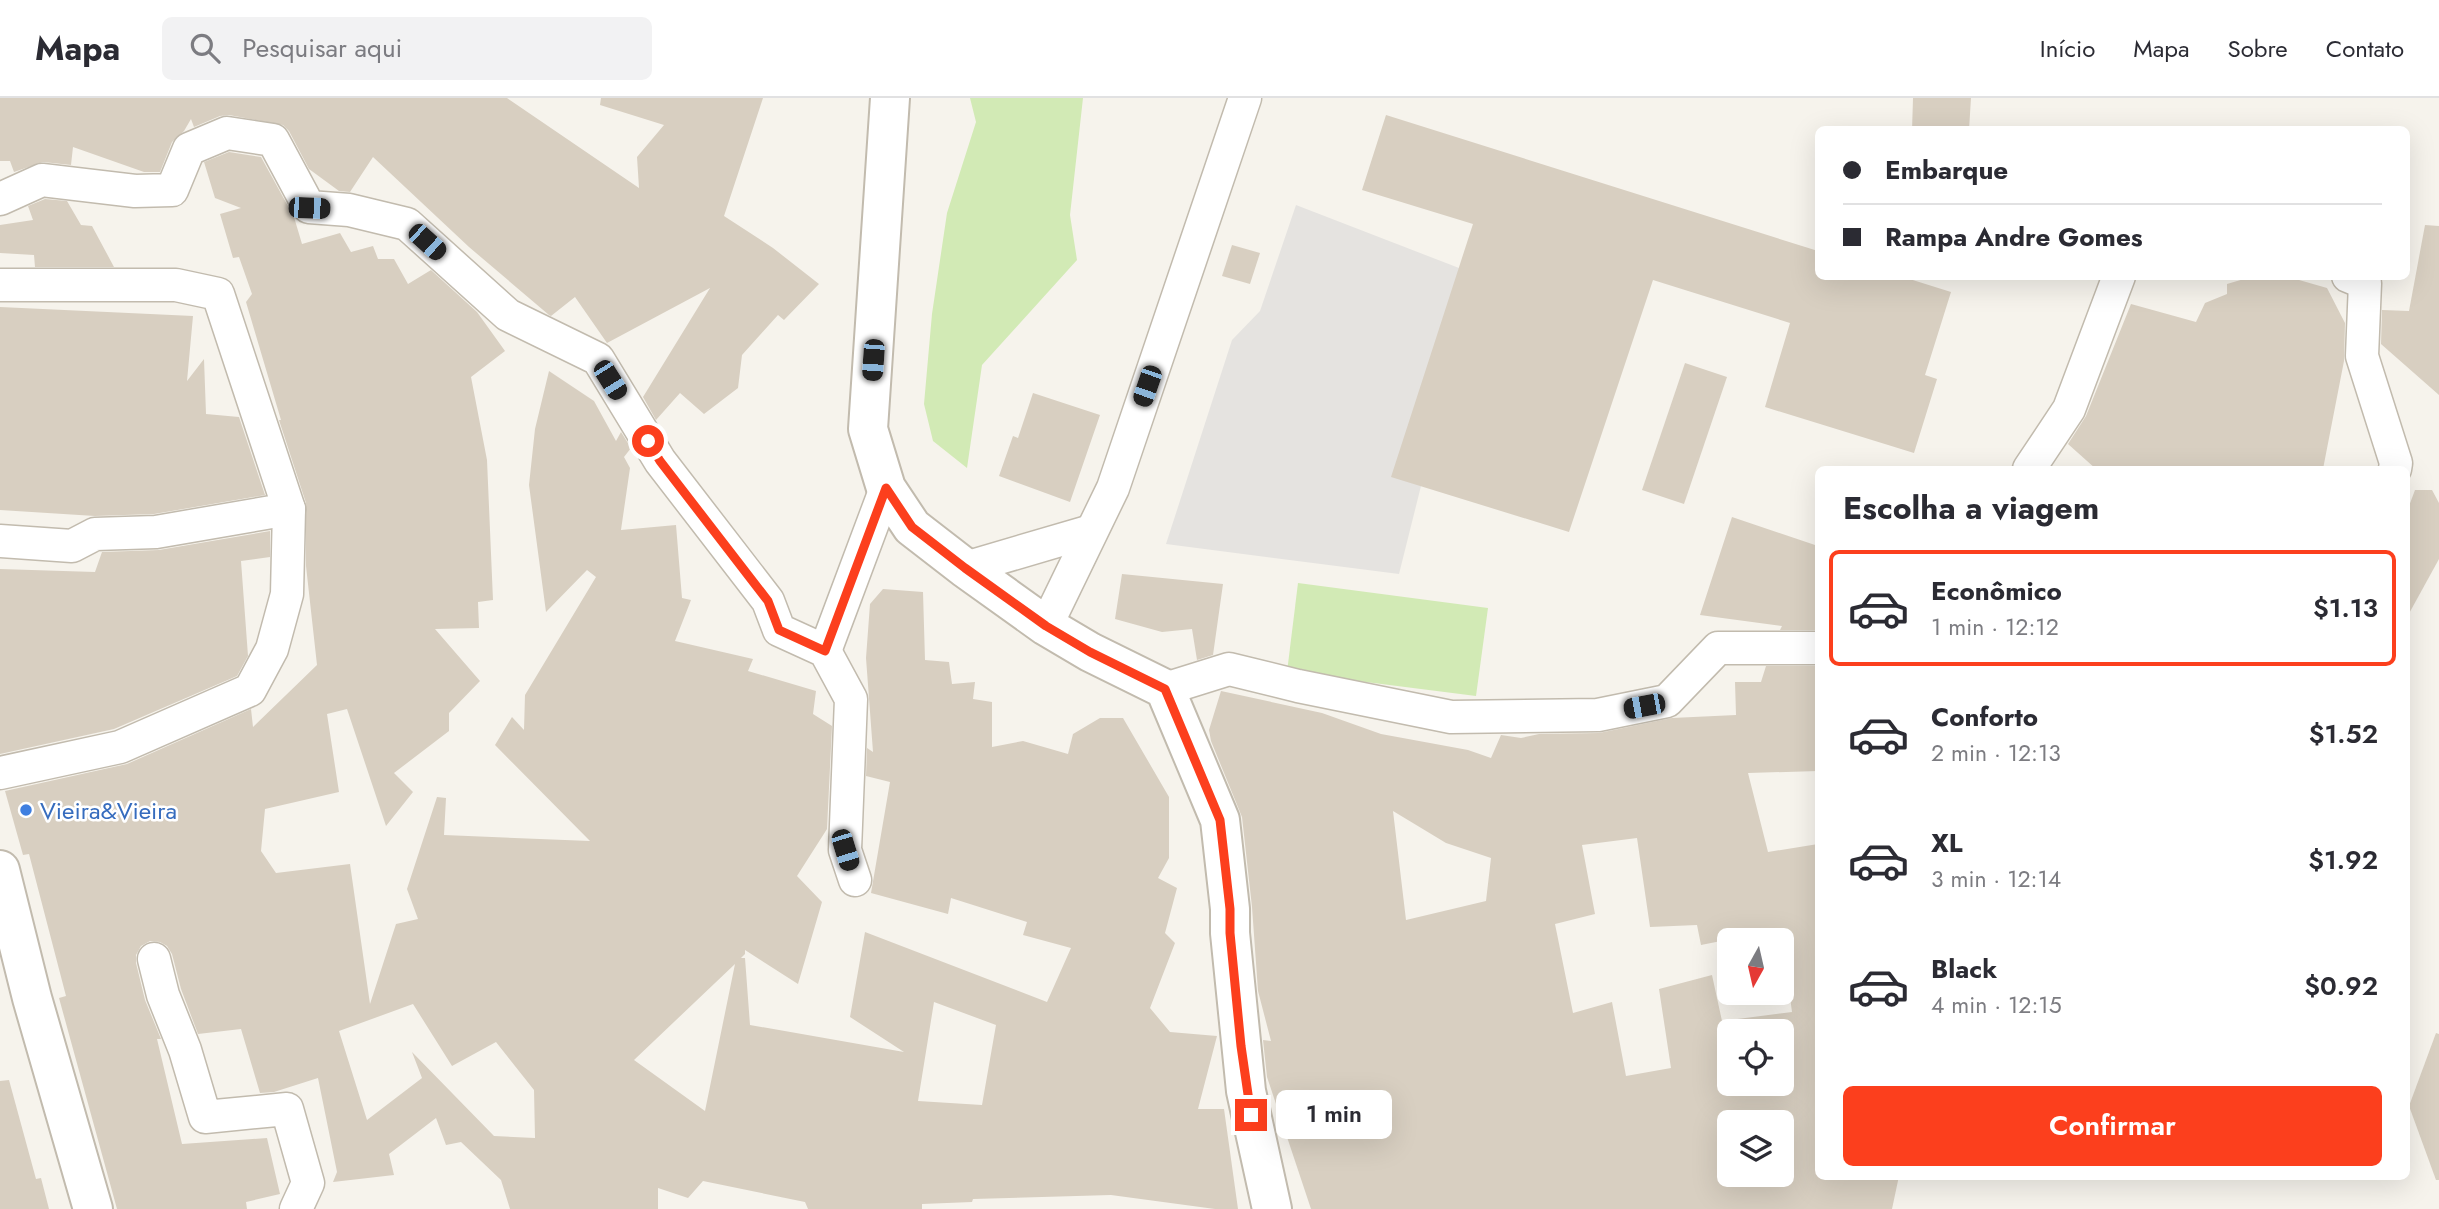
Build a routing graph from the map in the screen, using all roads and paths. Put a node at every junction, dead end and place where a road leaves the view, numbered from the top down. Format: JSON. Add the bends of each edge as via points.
{"nodes":[{"id":1,"x":890,"y":98,"type":"edge"},
{"id":2,"x":1245,"y":98,"type":"edge"},
{"id":3,"x":0,"y":199,"type":"edge"},
{"id":4,"x":2117,"y":280,"type":"edge"},
{"id":5,"x":2358,"y":280,"type":"edge"},
{"id":6,"x":0,"y":285,"type":"edge"},
{"id":7,"x":2031,"y":466,"type":"edge"},
{"id":8,"x":2396,"y":466,"type":"edge"},
{"id":9,"x":886,"y":488,"type":"junction"},
{"id":10,"x":289,"y":509,"type":"junction"},
{"id":11,"x":1091,"y":531,"type":"junction"},
{"id":12,"x":0,"y":541,"type":"edge"},
{"id":13,"x":965,"y":568,"type":"junction"},
{"id":14,"x":1046,"y":626,"type":"junction"},
{"id":15,"x":1815,"y":648,"type":"edge"},
{"id":16,"x":825,"y":651,"type":"junction"},
{"id":17,"x":1165,"y":689,"type":"junction"},
{"id":18,"x":0,"y":773,"type":"edge"},
{"id":19,"x":0,"y":870,"type":"edge"},
{"id":20,"x":855,"y":880,"type":"dead end"},
{"id":21,"x":154,"y":958,"type":"dead end"},
{"id":22,"x":93,"y":1209,"type":"edge"},
{"id":23,"x":296,"y":1209,"type":"edge"},
{"id":24,"x":1272,"y":1209,"type":"edge"}],
"edges":[{"from":1,"to":9,"type":"street","via":[[868,429]]},
{"from":2,"to":11,"type":"street","via":[[1113,488]]},
{"from":3,"to":16,"type":"street","via":[[42,180],[135,191],[172,190],[189,149],[227,132],[273,140],[309,208],[349,209],[407,224],[508,316],[598,359],[660,461],[768,601],[779,630]]},
{"from":4,"to":7,"type":"street","via":[[2069,409]]},
{"from":5,"to":8,"type":"street","via":[[2365,283],[2362,356]]},
{"from":6,"to":10,"type":"street","via":[[176,285],[218,294]]},
{"from":9,"to":13,"type":"street","via":[[912,527]]},
{"from":9,"to":16,"type":"street"},
{"from":10,"to":12,"type":"street","via":[[156,532],[95,534],[72,546]]},
{"from":10,"to":18,"type":"street","via":[[287,594],[272,649],[250,690],[120,747]]},
{"from":11,"to":13,"type":"street"},
{"from":11,"to":14,"type":"street"},
{"from":13,"to":14,"type":"street"},
{"from":14,"to":17,"type":"street"},
{"from":15,"to":17,"type":"street","via":[[1717,648],[1667,701],[1598,715],[1451,717],[1229,669]]},
{"from":16,"to":20,"type":"street","via":[[851,699],[845,850]]},
{"from":17,"to":24,"type":"street","via":[[1220,820],[1246,1091]]},
{"from":19,"to":22,"type":"street"},
{"from":21,"to":23,"type":"street","via":[[205,1117],[287,1109],[308,1184]]}]}
